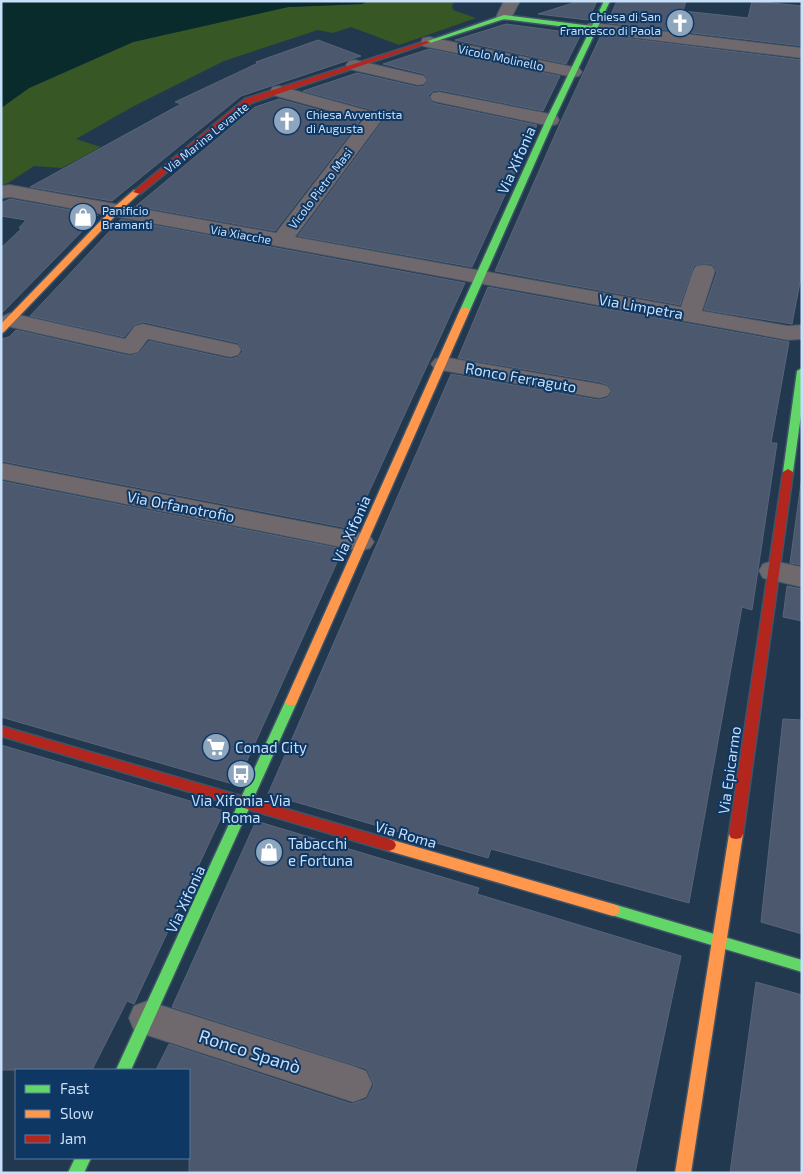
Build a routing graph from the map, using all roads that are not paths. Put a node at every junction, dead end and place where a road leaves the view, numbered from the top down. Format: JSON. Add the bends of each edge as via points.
{"nodes":[{"id":1,"x":512,"y":1,"type":"edge"},
{"id":2,"x":608,"y":1,"type":"edge"},
{"id":3,"x":504,"y":17,"type":"junction"},
{"id":4,"x":594,"y":28,"type":"junction"},
{"id":5,"x":429,"y":42,"type":"junction"},
{"id":6,"x":802,"y":53,"type":"edge"},
{"id":7,"x":355,"y":65,"type":"junction"},
{"id":8,"x":573,"y":72,"type":"junction"},
{"id":9,"x":418,"y":80,"type":"dead end"},
{"id":10,"x":279,"y":91,"type":"junction"},
{"id":11,"x":439,"y":97,"type":"dead end"},
{"id":12,"x":550,"y":120,"type":"junction"},
{"id":13,"x":1,"y":192,"type":"edge"},
{"id":14,"x":115,"y":211,"type":"junction"},
{"id":15,"x":281,"y":241,"type":"junction"},
{"id":16,"x":704,"y":271,"type":"dead end"},
{"id":17,"x":481,"y":277,"type":"junction"},
{"id":18,"x":688,"y":314,"type":"junction"},
{"id":19,"x":6,"y":325,"type":"edge"},
{"id":20,"x":802,"y":332,"type":"edge"},
{"id":21,"x":230,"y":350,"type":"dead end"},
{"id":22,"x":443,"y":364,"type":"junction"},
{"id":23,"x":802,"y":371,"type":"edge"},
{"id":24,"x":599,"y":391,"type":"dead end"},
{"id":25,"x":1,"y":471,"type":"edge"},
{"id":26,"x":361,"y":542,"type":"junction"},
{"id":27,"x":773,"y":571,"type":"junction"},
{"id":28,"x":802,"y":576,"type":"edge"},
{"id":29,"x":1,"y":731,"type":"edge"},
{"id":30,"x":246,"y":803,"type":"junction"},
{"id":31,"x":720,"y":942,"type":"junction"},
{"id":32,"x":802,"y":966,"type":"edge"},
{"id":33,"x":147,"y":1018,"type":"junction"},
{"id":34,"x":123,"y":1069,"type":"edge"},
{"id":35,"x":353,"y":1084,"type":"dead end"},
{"id":36,"x":83,"y":1159,"type":"edge"},
{"id":37,"x":76,"y":1173,"type":"edge"},
{"id":38,"x":683,"y":1173,"type":"edge"}],
"edges":[{"from":1,"to":3,"type":"street"},
{"from":2,"to":4,"type":"street","name":"Via Xifonia"},
{"from":3,"to":4,"type":"street"},
{"from":3,"to":5,"type":"street","name":"Via Marina Levante"},
{"from":4,"to":6,"type":"street"},
{"from":4,"to":8,"type":"street","name":"Via Xifonia"},
{"from":5,"to":7,"type":"street","name":"Via Marina Levante"},
{"from":5,"to":8,"type":"street","name":"Vicolo Molinello"},
{"from":7,"to":9,"type":"street"},
{"from":7,"to":10,"type":"street","name":"Via Marina Levante"},
{"from":8,"to":12,"type":"street","name":"Via Xifonia"},
{"from":10,"to":14,"type":"street","name":"Via Marina Levante","via":[[248,101]]},
{"from":10,"to":15,"type":"street","name":"Vicolo Pietro Masi","via":[[374,118]]},
{"from":11,"to":12,"type":"street"},
{"from":12,"to":17,"type":"street","name":"Via Xifonia"},
{"from":13,"to":14,"type":"street","name":"Via Xiacche"},
{"from":14,"to":15,"type":"street","name":"Via Xiacche"},
{"from":14,"to":19,"type":"street","name":"Via Marina Levante"},
{"from":15,"to":17,"type":"street","name":"Via Xiacche"},
{"from":16,"to":18,"type":"street"},
{"from":17,"to":18,"type":"street","name":"Via Limpetra"},
{"from":17,"to":22,"type":"street","name":"Via Xifonia"},
{"from":18,"to":20,"type":"street","name":"Via Limpetra"},
{"from":19,"to":21,"type":"street","via":[[130,347],[143,331]]},
{"from":22,"to":24,"type":"street","name":"Ronco Ferraguto"},
{"from":22,"to":26,"type":"street","name":"Via Xifonia"},
{"from":23,"to":27,"type":"street","name":"Via Epicarmo"},
{"from":25,"to":26,"type":"street","name":"Via Orfanotrofio"},
{"from":26,"to":30,"type":"street","name":"Via Xifonia"},
{"from":27,"to":28,"type":"street"},
{"from":27,"to":31,"type":"street","name":"Via Epicarmo"},
{"from":29,"to":30,"type":"street","name":"Via Roma"},
{"from":30,"to":31,"type":"street","name":"Via Roma"},
{"from":30,"to":33,"type":"street","name":"Via Xifonia"},
{"from":31,"to":32,"type":"street","name":"Via Roma"},
{"from":31,"to":38,"type":"street","name":"Via Epicarmo"},
{"from":33,"to":34,"type":"street","name":"Via Xifonia"},
{"from":33,"to":35,"type":"street","name":"Ronco Spanò"},
{"from":36,"to":37,"type":"street"}]}
